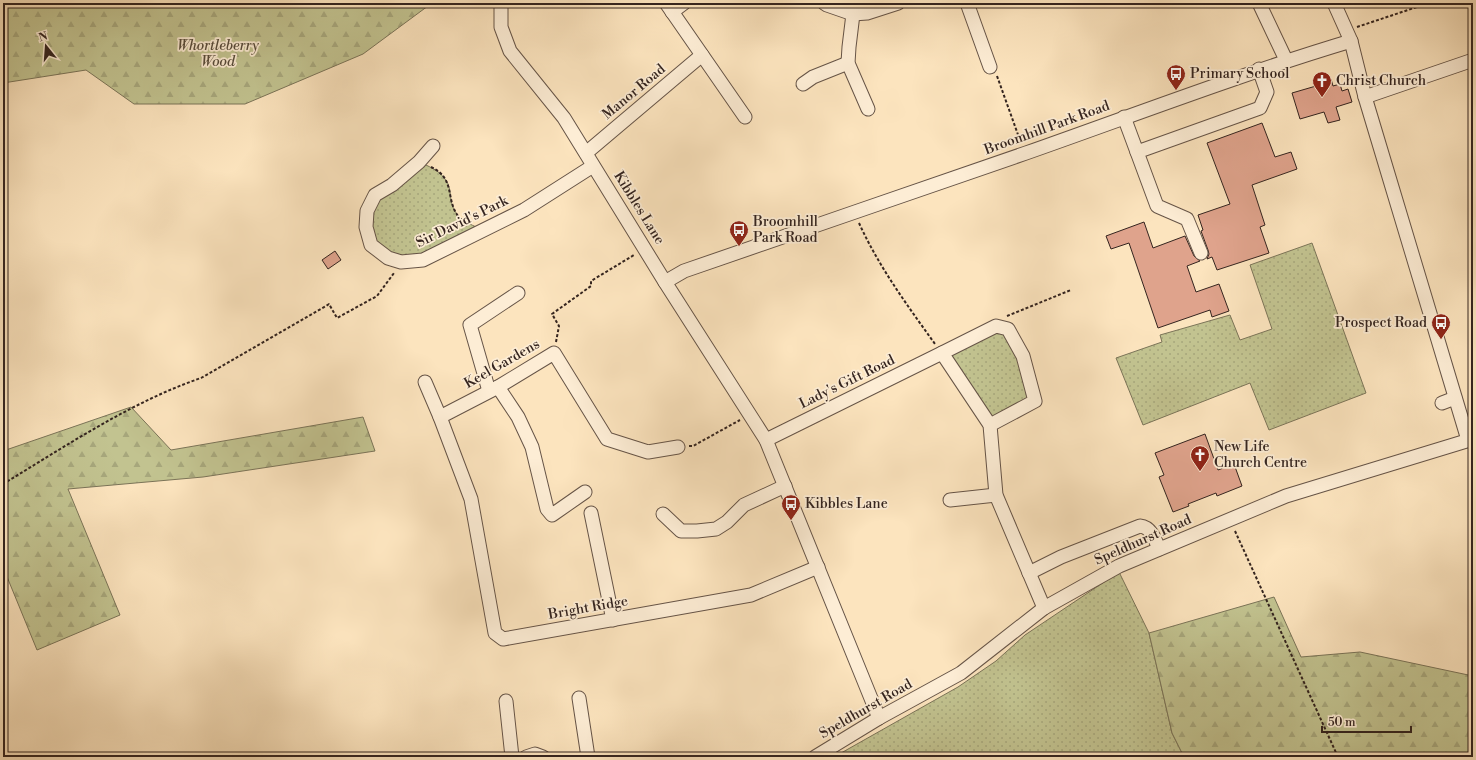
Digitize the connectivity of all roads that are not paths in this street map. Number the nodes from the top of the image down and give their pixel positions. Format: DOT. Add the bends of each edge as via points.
graph roads {
  1 [pos="501,3"];
  2 [pos="684,3"];
  3 [pos="824,3"];
  4 [pos="898,3"];
  5 [pos="967,3"];
  6 [pos="1259,3"];
  7 [pos="1334,3"];
  8 [pos="669,7"];
  9 [pos="853,14"];
  10 [pos="1348,36"];
  11 [pos="702,55"];
  12 [pos="1286,60"];
  13 [pos="1473,60"];
  14 [pos="848,63"];
  15 [pos="990,67"];
  16 [pos="1259,69"];
  17 [pos="803,84"];
  18 [pos="1365,97"];
  19 [pos="868,109"];
  20 [pos="745,117"];
  21 [pos="1124,117"];
  22 [pos="433,146"];
  23 [pos="1137,152"];
  24 [pos="586,154"];
  25 [pos="593,166"];
  26 [pos="1201,253"];
  27 [pos="665,282"];
  28 [pos="518,293"];
  29 [pos="942,353"];
  30 [pos="425,382"];
  31 [pos="493,389"];
  32 [pos="1456,398"];
  33 [pos="1442,403"];
  34 [pos="440,417"];
  35 [pos="990,424"];
  36 [pos="766,440"];
  37 [pos="1471,440"];
  38 [pos="678,447"];
  39 [pos="785,486"];
  40 [pos="585,492"];
  41 [pos="996,495"];
  42 [pos="950,500"];
  43 [pos="591,513"];
  44 [pos="662,514"];
  45 [pos="1159,549"];
  46 [pos="818,567"];
  47 [pos="1029,573"];
  48 [pos="1044,608"];
  49 [pos="612,620"];
  50 [pos="579,698"];
  51 [pos="506,701"];
  52 [pos="879,718"];
  53 [pos="512,757"];
  54 [pos="526,757"];
  55 [pos="543,757"];
  56 [pos="588,757"];
  57 [pos="815,757"];
  1 -- 24 [label="street, Kibbles Lane" via="501,27 510,50 564,118"];
  2 -- 8 [label="street"];
  3 -- 9 [label="street"];
  4 -- 9 [label="street" via="867,13"];
  5 -- 15 [label="street"];
  6 -- 12 [label="street"];
  7 -- 10 [label="street"];
  8 -- 11 [label="street"];
  9 -- 14 [label="street"];
  10 -- 12 [label="street, Broomhill Park Road"];
  10 -- 18 [label="street"];
  11 -- 20 [label="street"];
  11 -- 24 [label="street, Manor Road"];
  12 -- 16 [label="street, Broomhill Park Road"];
  13 -- 18 [label="street"];
  14 -- 17 [label="street" via="813,77"];
  14 -- 19 [label="street"];
  16 -- 21 [label="street, Broomhill Park Road"];
  16 -- 23 [label="street" via="1266,92 1260,108"];
  18 -- 32 [label="street"];
  21 -- 23 [label="street"];
  21 -- 27 [label="street, Broomhill Park Road" via="684,271"];
  22 -- 25 [label="street, Sir David's Park" via="419,162 375,196 367,211 366,227 371,245 388,258 401,262 423,260 524,210"];
  23 -- 26 [label="street" via="1157,206 1187,219"];
  24 -- 25 [label="street, Kibbles Lane"];
  25 -- 27 [label="street, Kibbles Lane"];
  27 -- 36 [label="street, Kibbles Lane"];
  28 -- 31 [label="street" via="470,325"];
  29 -- 35 [label="street"];
  29 -- 35 [label="street, Lady's Gift Road" via="996,326 1008,329 1023,356 1035,401"];
  29 -- 36 [label="street, Lady's Gift Road"];
  30 -- 34 [label="street"];
  31 -- 34 [label="street, Keel Gardens"];
  31 -- 38 [label="street, Keel Gardens" via="554,352 607,439 648,452"];
  31 -- 40 [label="street" via="518,417 532,446 547,508 552,515"];
  32 -- 33 [label="street"];
  32 -- 37 [label="street"];
  34 -- 49 [label="street, Bright Ridge" via="471,499 495,633 503,639"];
  35 -- 41 [label="street"];
  36 -- 39 [label="street, Kibbles Lane"];
  37 -- 45 [label="street, Speldhurst Road" via="1286,496"];
  39 -- 44 [label="street" via="744,505 716,529 681,531"];
  39 -- 46 [label="street, Kibbles Lane"];
  41 -- 42 [label="street"];
  41 -- 47 [label="street"];
  43 -- 49 [label="street"];
  45 -- 47 [label="street" via="1146,527 1140,526 1061,557"];
  45 -- 48 [label="street, Speldhurst Road" via="1119,566"];
  46 -- 49 [label="street, Bright Ridge" via="751,595"];
  46 -- 52 [label="street, Kibbles Lane"];
  47 -- 48 [label="street"];
  48 -- 52 [label="street, Speldhurst Road" via="961,673"];
  50 -- 56 [label="street"];
  51 -- 53 [label="street"];
  52 -- 57 [label="street, Speldhurst Road"];
  54 -- 55 [label="street" via="535,754"];
}
